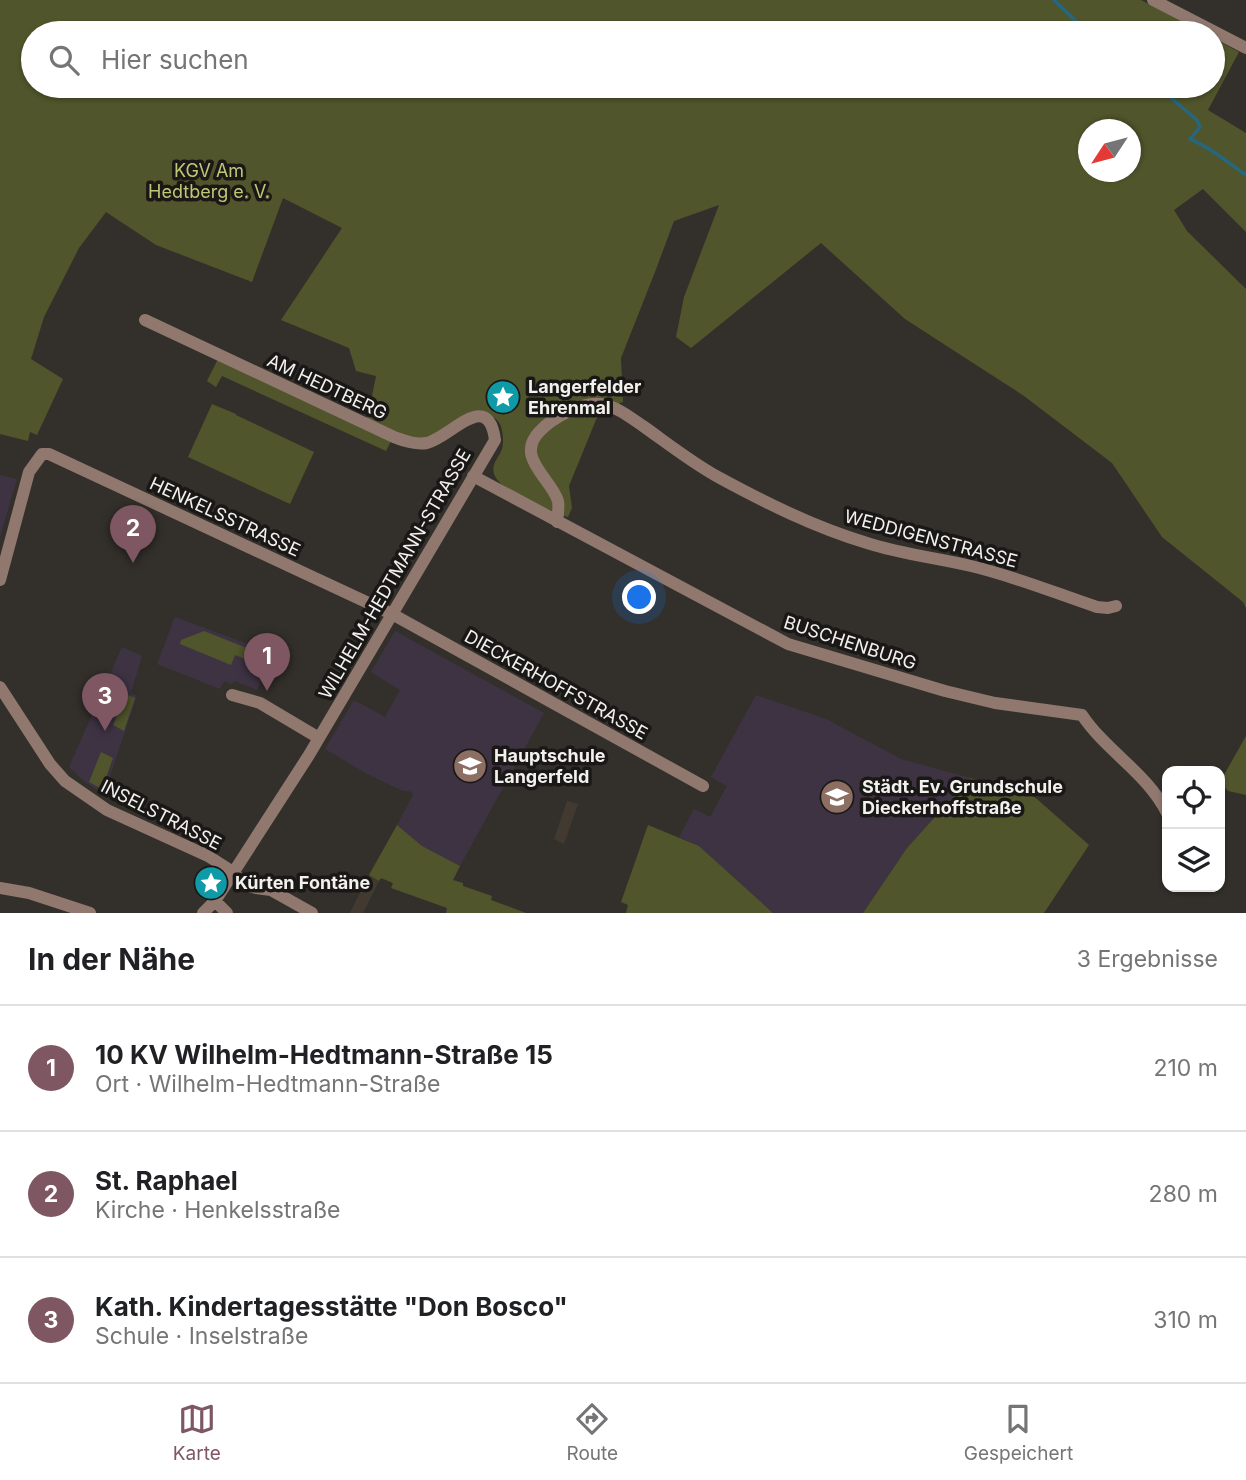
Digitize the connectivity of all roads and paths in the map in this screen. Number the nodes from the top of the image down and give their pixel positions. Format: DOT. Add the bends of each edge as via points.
graph roads {
  1 [pos="1153,0"];
  2 [pos="1194,21"];
  3 [pos="1225,37"];
  4 [pos="1246,48"];
  5 [pos="145,320"];
  6 [pos="493,426"];
  7 [pos="472,476"];
  8 [pos="557,522"];
  9 [pos="0,580"];
  10 [pos="1116,606"];
  11 [pos="392,614"];
  12 [pos="0,687"];
  13 [pos="232,695"];
  14 [pos="319,738"];
  15 [pos="703,786"];
  16 [pos="1162,802"];
  17 [pos="233,872"];
  18 [pos="0,888"];
  19 [pos="215,901"];
  20 [pos="90,913"];
  21 [pos="203,913"];
  22 [pos="227,913"];
  23 [pos="313,913"];
  1 -- 2 [label="street"];
  3 -- 4 [label="street"];
  5 -- 6 [label="street, AM HEDTBERG" via="403,440 424,444 478,416"];
  6 -- 7 [label="street, WILHELM-HEDTMANN-STRASSE" via="495,440"];
  7 -- 8 [label="street, BUSCHENBURG"];
  7 -- 11 [label="street, WILHELM-HEDTMANN-STRASSE"];
  8 -- 10 [label="street, WEDDIGENSTRASSE" via="559,504 532,458 534,439 571,411 601,404 627,415 708,471 818,527 897,551 972,566 1097,607"];
  8 -- 16 [label="street, BUSCHENBURG" via="788,644 970,697 1082,715"];
  9 -- 11 [label="street, HENKELSSTRASSE" via="29,472 42,454 49,454"];
  11 -- 14 [label="street, WILHELM-HEDTMANN-STRASSE"];
  11 -- 15 [label="street, DIECKERHOFFSTRASSE"];
  12 -- 17 [label="street, INSELSTRASSE" via="65,781 107,810"];
  13 -- 14 [label="street" via="260,703"];
  14 -- 17 [label="street, WILHELM-HEDTMANN-STRASSE"];
  17 -- 19 [label="street, WILHELM-HEDTMANN-STRASSE"];
  17 -- 23 [label="street, INSELSTRASSE" via="245,885 271,890"];
  18 -- 20 [label="street"];
  19 -- 21 [label="street, WILHELM-HEDTMANN-STRASSE"];
  19 -- 22 [label="street"];
}
